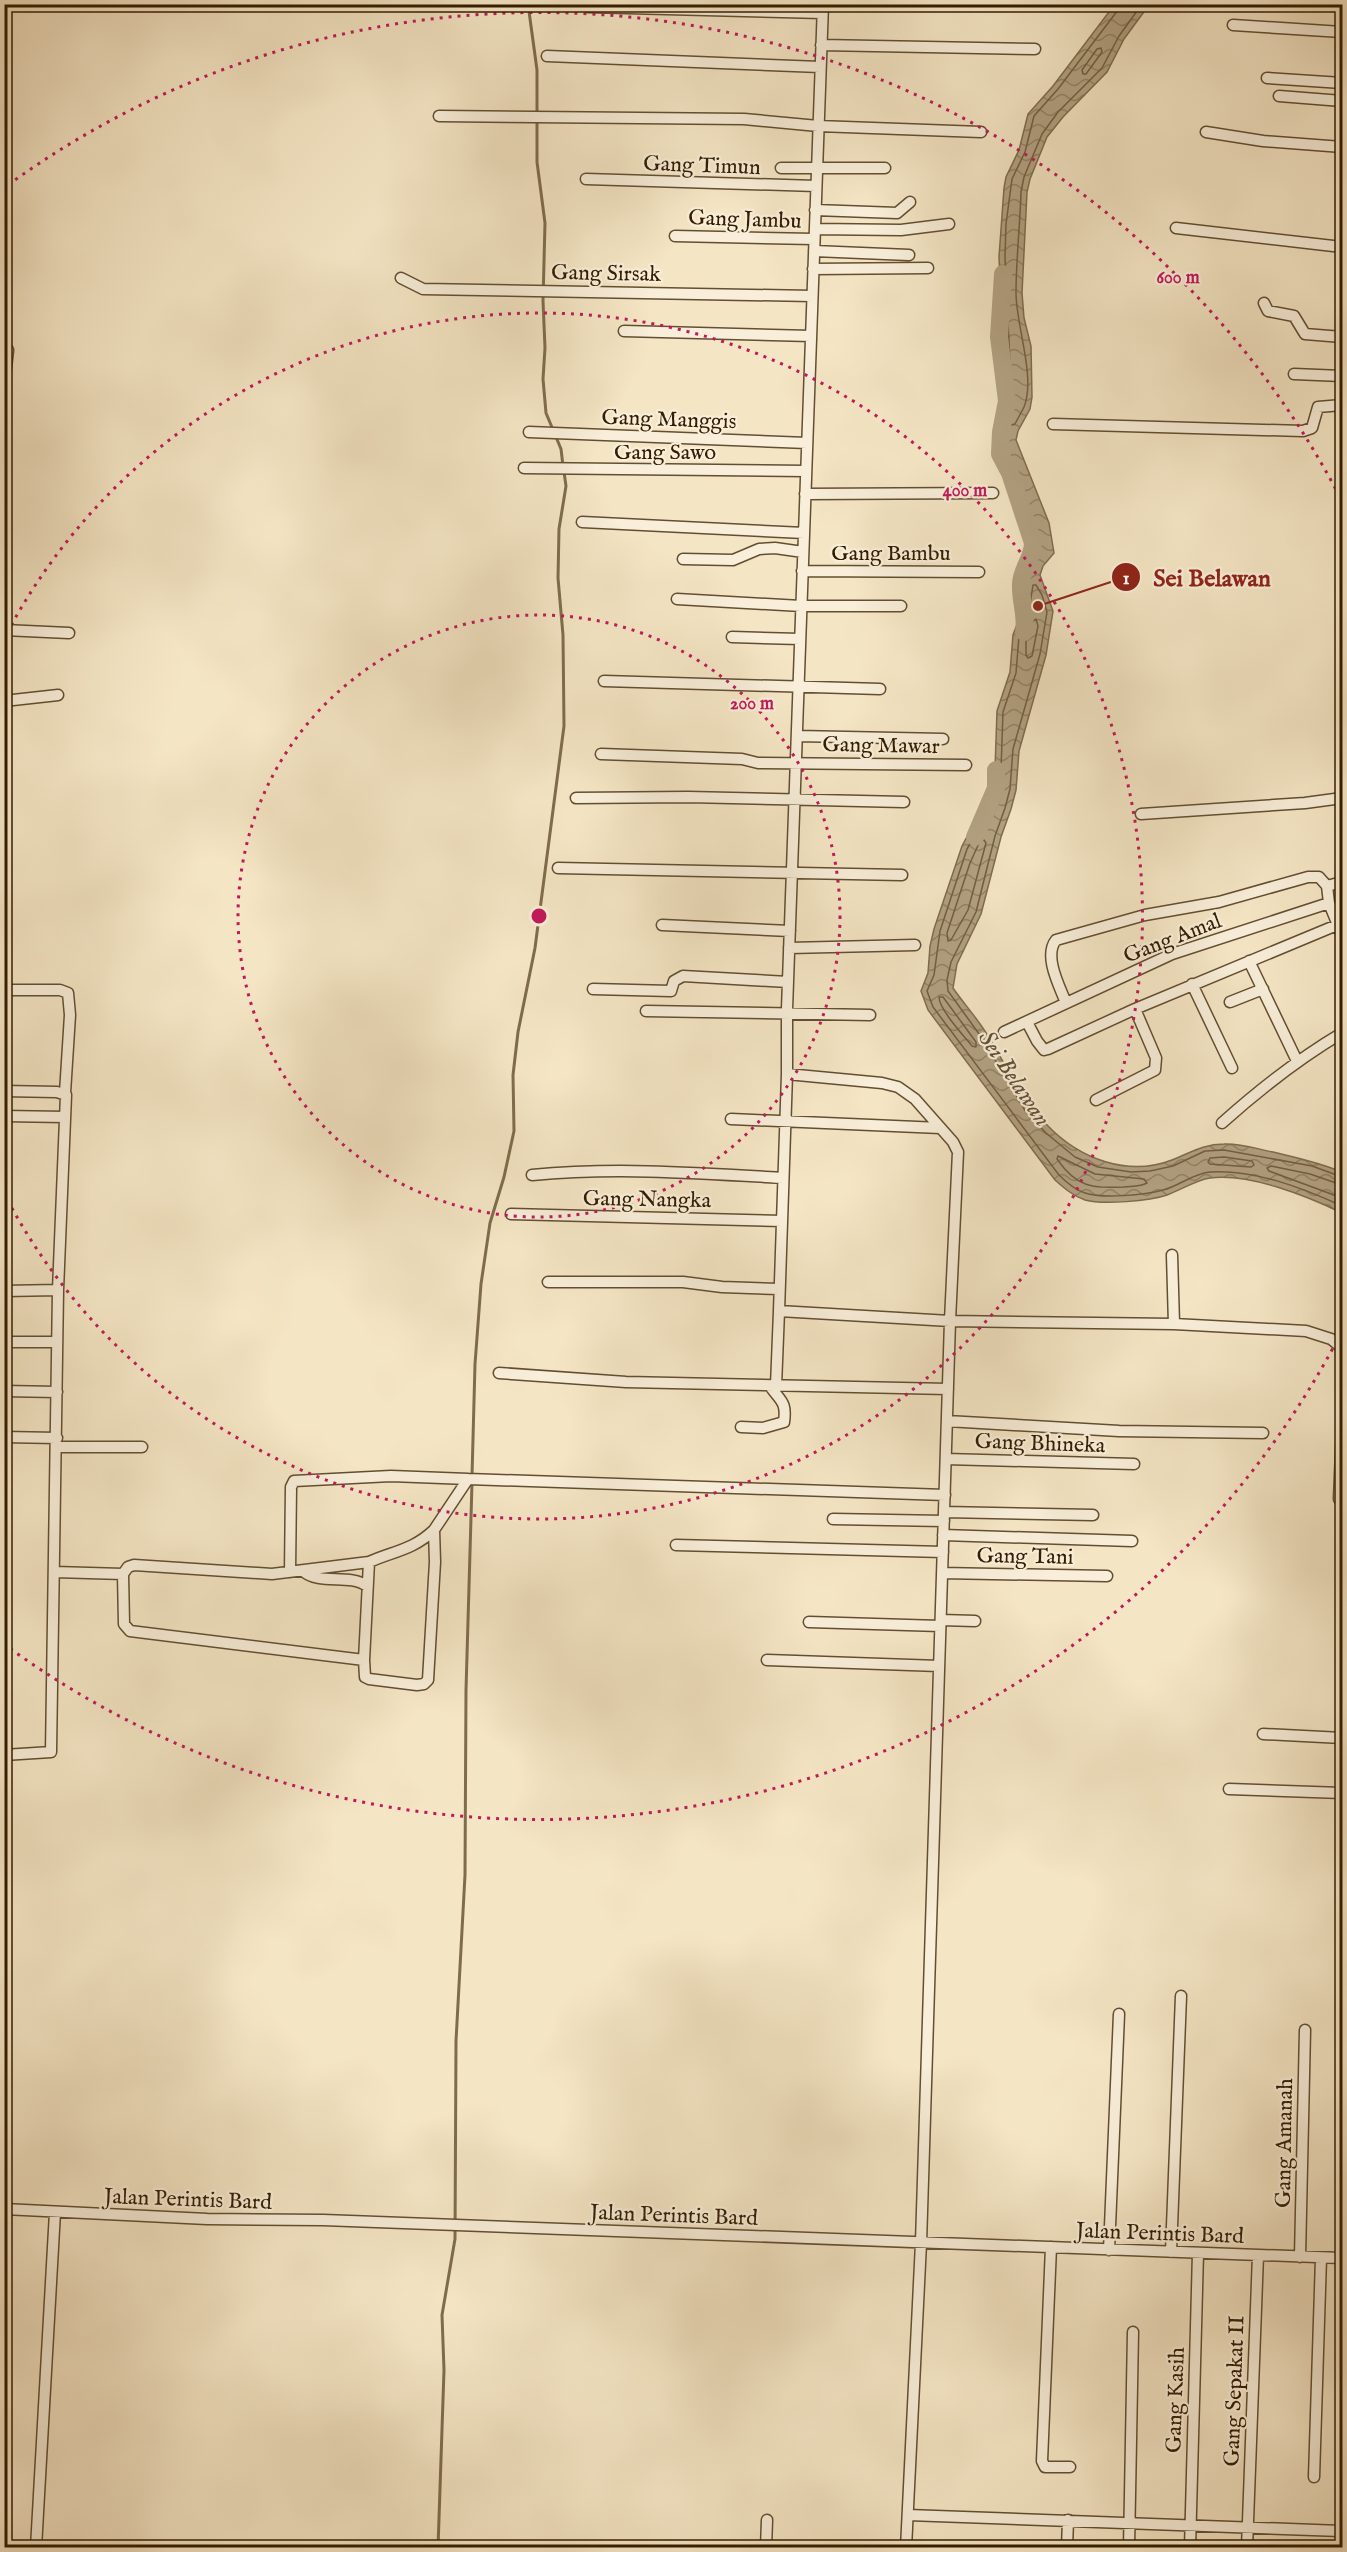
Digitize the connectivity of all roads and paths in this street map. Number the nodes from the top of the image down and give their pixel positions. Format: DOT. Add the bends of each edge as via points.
graph roads {
  1 [pos="1286,4"];
  2 [pos="1342,6"];
  3 [pos="588,7"];
  4 [pos="823,9"];
  5 [pos="1233,25"];
  6 [pos="1342,32"];
  7 [pos="821,45"];
  8 [pos="1035,49"];
  9 [pos="547,56"];
  10 [pos="820,67"];
  11 [pos="1267,78"];
  12 [pos="1342,83"];
  13 [pos="1279,96"];
  14 [pos="1342,101"];
  15 [pos="439,116"];
  16 [pos="818,126"];
  17 [pos="981,132"];
  18 [pos="1206,132"];
  19 [pos="1342,147"];
  20 [pos="782,168"];
  21 [pos="885,168"];
  22 [pos="817,170"];
  23 [pos="586,179"];
  24 [pos="816,186"];
  25 [pos="910,202"];
  26 [pos="815,210"];
  27 [pos="949,224"];
  28 [pos="1176,228"];
  29 [pos="814,234"];
  30 [pos="675,236"];
  31 [pos="1342,247"];
  32 [pos="814,251"];
  33 [pos="909,255"];
  34 [pos="928,268"];
  35 [pos="813,269"];
  36 [pos="400,278"];
  37 [pos="812,296"];
  38 [pos="1264,303"];
  39 [pos="624,331"];
  40 [pos="811,336"];
  41 [pos="1342,337"];
  42 [pos="4,345"];
  43 [pos="1294,374"];
  44 [pos="1342,376"];
  45 [pos="4,385"];
  46 [pos="1342,405"];
  47 [pos="1053,424"];
  48 [pos="529,432"];
  49 [pos="807,443"];
  50 [pos="524,468"];
  51 [pos="806,471"];
  52 [pos="993,492"];
  53 [pos="805,494"];
  54 [pos="582,522"];
  55 [pos="804,533"];
  56 [pos="803,552"];
  57 [pos="683,559"];
  58 [pos="802,571"];
  59 [pos="979,572"];
  60 [pos="676,599"];
  61 [pos="801,606"];
  62 [pos="901,606"];
  63 [pos="4,630"];
  64 [pos="69,633"];
  65 [pos="732,637"];
  66 [pos="800,639"];
  67 [pos="604,681"];
  68 [pos="798,686"];
  69 [pos="880,689"];
  70 [pos="58,695"];
  71 [pos="4,701"];
  72 [pos="796,736"];
  73 [pos="943,739"];
  74 [pos="601,754"];
  75 [pos="796,764"];
  76 [pos="966,765"];
  77 [pos="576,798"];
  78 [pos="1342,798"];
  79 [pos="794,800"];
  80 [pos="904,802"];
  81 [pos="1141,814"];
  82 [pos="558,868"];
  83 [pos="792,872"];
  84 [pos="902,876"];
  85 [pos="1342,882"];
  86 [pos="1328,886"];
  87 [pos="1329,903"];
  88 [pos="663,925"];
  89 [pos="1340,930"];
  90 [pos="790,931"];
  91 [pos="915,945"];
  92 [pos="789,948"];
  93 [pos="1249,962"];
  94 [pos="788,982"];
  95 [pos="1192,984"];
  96 [pos="593,989"];
  97 [pos="1263,989"];
  98 [pos="4,990"];
  99 [pos="1230,1002"];
  100 [pos="1066,1003"];
  101 [pos="1135,1009"];
  102 [pos="646,1011"];
  103 [pos="787,1014"];
  104 [pos="870,1015"];
  105 [pos="1027,1022"];
  106 [pos="1004,1032"];
  107 [pos="1342,1033"];
  108 [pos="1297,1061"];
  109 [pos="1232,1068"];
  110 [pos="787,1074"];
  111 [pos="4,1092"];
  112 [pos="65,1093"];
  113 [pos="1096,1100"];
  114 [pos="4,1116"];
  115 [pos="65,1117"];
  116 [pos="731,1119"];
  117 [pos="784,1120"];
  118 [pos="1222,1123"];
  119 [pos="940,1128"];
  120 [pos="532,1174"];
  121 [pos="783,1178"];
  122 [pos="511,1214"];
  123 [pos="782,1221"];
  124 [pos="1172,1255"];
  125 [pos="548,1282"];
  126 [pos="780,1289"];
  127 [pos="58,1290"];
  128 [pos="4,1291"];
  129 [pos="779,1311"];
  130 [pos="950,1321"];
  131 [pos="1174,1324"];
  132 [pos="4,1342"];
  133 [pos="57,1342"];
  134 [pos="1342,1348"];
  135 [pos="499,1373"];
  136 [pos="773,1386"];
  137 [pos="948,1389"];
  138 [pos="4,1391"];
  139 [pos="57,1392"];
  140 [pos="947,1421"];
  141 [pos="741,1427"];
  142 [pos="1342,1427"];
  143 [pos="1263,1433"];
  144 [pos="4,1437"];
  145 [pos="57,1442"];
  146 [pos="142,1447"];
  147 [pos="946,1459"];
  148 [pos="1134,1464"];
  149 [pos="474,1479"];
  150 [pos="945,1495"];
  151 [pos="1339,1499"];
  152 [pos="1093,1515"];
  153 [pos="944,1516"];
  154 [pos="833,1519"];
  155 [pos="434,1530"];
  156 [pos="943,1535"];
  157 [pos="1132,1541"];
  158 [pos="676,1545"];
  159 [pos="943,1552"];
  160 [pos="369,1562"];
  161 [pos="303,1571"];
  162 [pos="55,1572"];
  163 [pos="290,1572"];
  164 [pos="942,1573"];
  165 [pos="123,1574"];
  166 [pos="1107,1576"];
  167 [pos="367,1586"];
  168 [pos="975,1621"];
  169 [pos="809,1622"];
  170 [pos="940,1623"];
  171 [pos="364,1660"];
  172 [pos="767,1660"];
  173 [pos="939,1666"];
  174 [pos="1263,1734"];
  175 [pos="1342,1738"];
  176 [pos="4,1755"];
  177 [pos="1229,1789"];
  178 [pos="1342,1793"];
  179 [pos="1181,1996"];
  180 [pos="1119,2014"];
  181 [pos="1305,2030"];
  182 [pos="4,2209"];
  183 [pos="55,2212"];
  184 [pos="921,2242"];
  185 [pos="1051,2247"];
  186 [pos="1109,2250"];
  187 [pos="1172,2252"];
  188 [pos="1198,2253"];
  189 [pos="1258,2255"];
  190 [pos="1300,2257"];
  191 [pos="1321,2258"];
  192 [pos="1342,2258"];
  193 [pos="1133,2332"];
  194 [pos="1070,2467"];
  195 [pos="1314,2477"];
  196 [pos="908,2515"];
  197 [pos="767,2520"];
  198 [pos="1068,2520"];
  199 [pos="1130,2524"];
  200 [pos="1190,2526"];
  201 [pos="1247,2528"];
  202 [pos="1341,2531"];
  203 [pos="36,2547"];
  204 [pos="766,2547"];
  205 [pos="906,2547"];
  206 [pos="1067,2547"];
  207 [pos="1129,2547"];
  208 [pos="1190,2547"];
  209 [pos="1247,2547"];
  1 -- 2 [label="street"];
  3 -- 4 [label="street"];
  4 -- 7 [label="street"];
  5 -- 6 [label="street"];
  7 -- 8 [label="street"];
  7 -- 10 [label="street"];
  9 -- 10 [label="street"];
  10 -- 16 [label="street"];
  11 -- 12 [label="street"];
  13 -- 14 [label="street"];
  15 -- 16 [label="street" via="744,119"];
  16 -- 17 [label="street"];
  16 -- 22 [label="street"];
  18 -- 19 [label="street"];
  20 -- 22 [label="street"];
  21 -- 22 [label="street"];
  22 -- 24 [label="street"];
  23 -- 24 [label="street, Gang Timun"];
  24 -- 26 [label="street"];
  25 -- 26 [label="street" via="897,213"];
  26 -- 29 [label="street"];
  27 -- 29 [label="street, Gang Jambu"];
  28 -- 31 [label="street"];
  29 -- 30 [label="street, Gang Jambu"];
  29 -- 32 [label="street"];
  32 -- 33 [label="street"];
  32 -- 35 [label="street"];
  34 -- 35 [label="street"];
  35 -- 37 [label="street"];
  36 -- 37 [label="street, Gang Sirsak" via="423,289"];
  37 -- 40 [label="street"];
  38 -- 41 [label="street" via="1268,311 1294,316 1305,334"];
  39 -- 40 [label="street"];
  40 -- 49 [label="street"];
  42 -- 45 [label="street" via="8,350"];
  43 -- 44 [label="street"];
  46 -- 47 [label="street" via="1318,407 1312,428 1303,431"];
  48 -- 49 [label="street, Gang Manggis"];
  49 -- 51 [label="street"];
  50 -- 51 [label="street, Gang Sawo"];
  51 -- 53 [label="street"];
  52 -- 53 [label="street"];
  53 -- 55 [label="street"];
  54 -- 55 [label="street"];
  55 -- 56 [label="street"];
  56 -- 57 [label="street" via="775,548 759,549 733,560"];
  56 -- 58 [label="street"];
  58 -- 59 [label="street, Gang Bambu"];
  58 -- 61 [label="street"];
  60 -- 61 [label="street"];
  61 -- 62 [label="street"];
  61 -- 66 [label="street"];
  63 -- 64 [label="street"];
  65 -- 66 [label="street"];
  66 -- 68 [label="street"];
  67 -- 68 [label="street"];
  68 -- 69 [label="street"];
  68 -- 72 [label="street"];
  70 -- 71 [label="street"];
  72 -- 73 [label="street"];
  72 -- 75 [label="street"];
  74 -- 75 [label="street, Gang Mawar"];
  75 -- 76 [label="street, Gang Mawar"];
  75 -- 79 [label="street"];
  77 -- 79 [label="street"];
  78 -- 81 [label="street"];
  79 -- 80 [label="street"];
  79 -- 83 [label="street"];
  82 -- 83 [label="street"];
  83 -- 84 [label="street"];
  83 -- 90 [label="street"];
  85 -- 86 [label="street"];
  86 -- 87 [label="street"];
  86 -- 100 [label="street" via="1319,877 1308,877 1056,940 1052,948 1055,976"];
  87 -- 89 [label="street"];
  87 -- 100 [label="street, Gang Amal" via="1172,954"];
  88 -- 90 [label="street"];
  89 -- 93 [label="street"];
  90 -- 92 [label="street"];
  91 -- 92 [label="street"];
  92 -- 94 [label="street"];
  93 -- 95 [label="street"];
  93 -- 97 [label="street"];
  94 -- 96 [label="street" via="683,976 674,981 671,991"];
  94 -- 103 [label="street"];
  95 -- 101 [label="street"];
  95 -- 109 [label="street"];
  97 -- 99 [label="street"];
  97 -- 108 [label="street"];
  98 -- 112 [label="street" via="68,993"];
  100 -- 105 [label="street, Gang Amal"];
  101 -- 105 [label="street" via="1046,1050"];
  101 -- 113 [label="street" via="1156,1058 1155,1070"];
  102 -- 103 [label="street"];
  103 -- 104 [label="street"];
  103 -- 110 [label="street"];
  105 -- 106 [label="street, Gang Amal"];
  107 -- 108 [label="street"];
  108 -- 118 [label="street"];
  110 -- 117 [label="street"];
  110 -- 119 [label="street" via="898,1087 915,1099"];
  111 -- 112 [label="street"];
  112 -- 115 [label="street"];
  114 -- 115 [label="street"];
  115 -- 127 [label="street"];
  116 -- 117 [label="street"];
  117 -- 119 [label="street"];
  117 -- 121 [label="street"];
  119 -- 130 [label="street" via="958,1152"];
  120 -- 121 [label="street" via="630,1170"];
  121 -- 123 [label="street"];
  122 -- 123 [label="street, Gang Nangka"];
  123 -- 126 [label="street"];
  124 -- 131 [label="street"];
  125 -- 126 [label="street" via="683,1282"];
  126 -- 129 [label="street"];
  127 -- 128 [label="street"];
  127 -- 133 [label="street"];
  129 -- 130 [label="street"];
  129 -- 136 [label="street"];
  130 -- 131 [label="street"];
  130 -- 137 [label="street"];
  131 -- 134 [label="street" via="1306,1331 1331,1339"];
  132 -- 133 [label="street"];
  133 -- 139 [label="street"];
  135 -- 136 [label="street"];
  136 -- 137 [label="street"];
  136 -- 141 [label="street" via="784,1405 784,1422 763,1428"];
  137 -- 140 [label="street"];
  138 -- 139 [label="street"];
  139 -- 145 [label="street"];
  140 -- 143 [label="street" via="1119,1431"];
  140 -- 147 [label="street"];
  142 -- 151 [label="street"];
  144 -- 145 [label="street"];
  145 -- 146 [label="street"];
  145 -- 162 [label="street"];
  147 -- 148 [label="street, Gang Bhineka"];
  147 -- 150 [label="street"];
  149 -- 150 [label="street"];
  149 -- 155 [label="street"];
  149 -- 163 [label="street" via="391,1476 294,1481"];
  150 -- 153 [label="street"];
  152 -- 153 [label="street"];
  153 -- 154 [label="street"];
  153 -- 156 [label="street"];
  155 -- 160 [label="street" via="412,1548"];
  155 -- 171 [label="street" via="428,1680 417,1685 369,1679 365,1677"];
  156 -- 157 [label="street"];
  156 -- 159 [label="street"];
  158 -- 159 [label="street"];
  159 -- 164 [label="street"];
  160 -- 161 [label="street"];
  160 -- 167 [label="street"];
  161 -- 163 [label="street"];
  161 -- 167 [label="street" via="313,1577"];
  162 -- 165 [label="street"];
  162 -- 176 [label="street" via="51,1752"];
  163 -- 165 [label="street" via="243,1573 134,1565"];
  164 -- 166 [label="street, Gang Tani"];
  164 -- 170 [label="street"];
  165 -- 171 [label="street" via="124,1624 130,1631"];
  167 -- 171 [label="street"];
  168 -- 170 [label="street"];
  169 -- 170 [label="street"];
  170 -- 173 [label="street"];
  172 -- 173 [label="street"];
  173 -- 184 [label="street"];
  174 -- 175 [label="street"];
  177 -- 178 [label="street"];
  179 -- 187 [label="street"];
  180 -- 186 [label="street"];
  181 -- 190 [label="street, Gang Amanah"];
  182 -- 183 [label="street, Jalan Perintis Bard"];
  183 -- 184 [label="street, Jalan Perintis Bard"];
  183 -- 203 [label="street"];
  184 -- 185 [label="street, Jalan Perintis Bard"];
  184 -- 196 [label="street"];
  185 -- 186 [label="street, Jalan Perintis Bard"];
  185 -- 194 [label="street" via="1042,2461 1046,2467"];
  186 -- 187 [label="street, Jalan Perintis Bard"];
  187 -- 188 [label="street, Jalan Perintis Bard"];
  188 -- 189 [label="street, Jalan Perintis Bard"];
  188 -- 200 [label="street, Gang Kasih"];
  189 -- 190 [label="street, Jalan Perintis Bard"];
  189 -- 201 [label="street, Gang Sepakat II"];
  190 -- 191 [label="street, Jalan Perintis Bard"];
  191 -- 192 [label="street, Jalan Perintis Bard"];
  191 -- 195 [label="street"];
  193 -- 199 [label="street"];
  196 -- 198 [label="street"];
  196 -- 205 [label="street"];
  197 -- 204 [label="street"];
  198 -- 199 [label="street"];
  198 -- 206 [label="street"];
  199 -- 200 [label="street"];
  199 -- 207 [label="street"];
  200 -- 201 [label="street"];
  200 -- 208 [label="street, Gang Kasih"];
  201 -- 202 [label="street"];
  201 -- 209 [label="street, Gang Sepakat II"];
}
